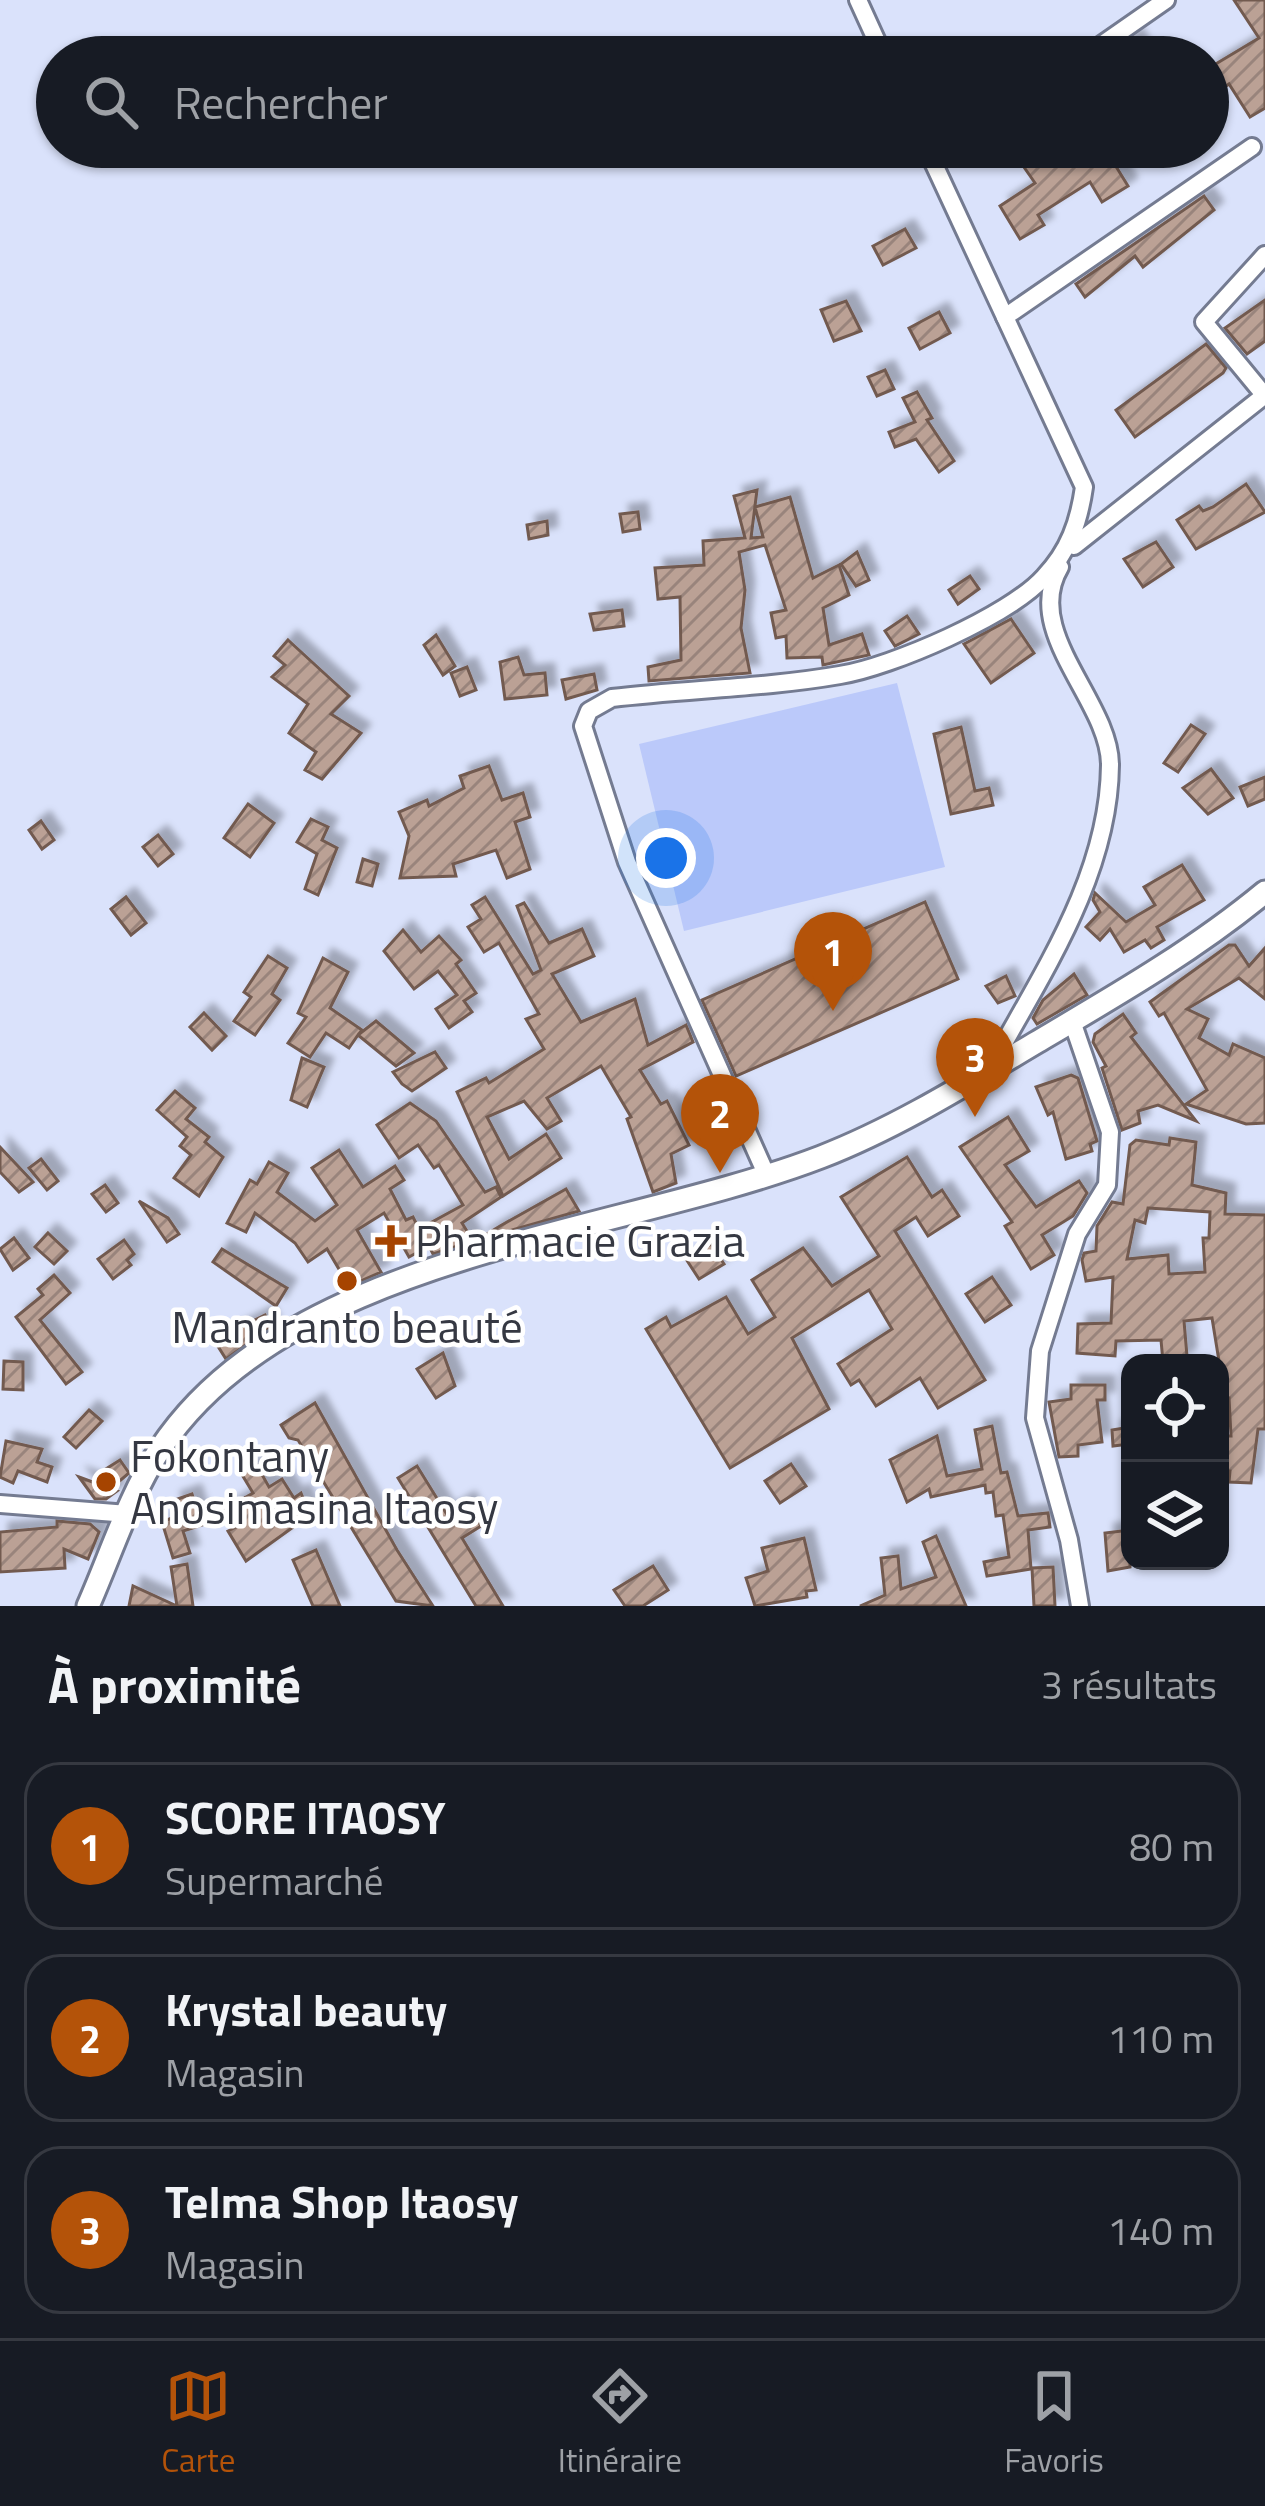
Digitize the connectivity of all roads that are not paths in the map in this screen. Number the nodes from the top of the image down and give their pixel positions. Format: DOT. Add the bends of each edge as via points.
graph roads {
  1 [pos="858,0"];
  2 [pos="1166,0"];
  3 [pos="874,36"];
  4 [pos="1114,36"];
  5 [pos="1252,147"];
  6 [pos="1229,163"];
  7 [pos="936,168"];
  8 [pos="1221,168"];
  9 [pos="1265,255"];
  10 [pos="1005,317"];
  11 [pos="1265,395"];
  12 [pos="1265,892"];
  13 [pos="1072,1021"];
  14 [pos="988,1071"];
  15 [pos="767,1176"];
  16 [pos="0,1504"];
  17 [pos="128,1514"];
  18 [pos="88,1606"];
  19 [pos="1080,1606"];
  1 -- 3 [label="street"];
  2 -- 4 [label="street"];
  5 -- 6 [label="street"];
  7 -- 10 [label="street"];
  8 -- 10 [label="street"];
  9 -- 11 [label="street" via="1204,322"];
  10 -- 15 [label="street" via="1084,487 1079,524 1042,580 890,662 839,675 612,698 583,726 627,862"];
  11 -- 14 [label="street" via="1078,538 1054,577 1061,648 1102,722 1108,805 1076,912"];
  12 -- 13 [label="street"];
  13 -- 14 [label="street"];
  13 -- 19 [label="street" via="1110,1132 1107,1185 1077,1234 1040,1351 1035,1418"];
  14 -- 15 [label="street" via="826,1155"];
  15 -- 17 [label="street" via="468,1258 316,1319 221,1380 161,1447"];
  16 -- 17 [label="street"];
  17 -- 18 [label="street"];
}
